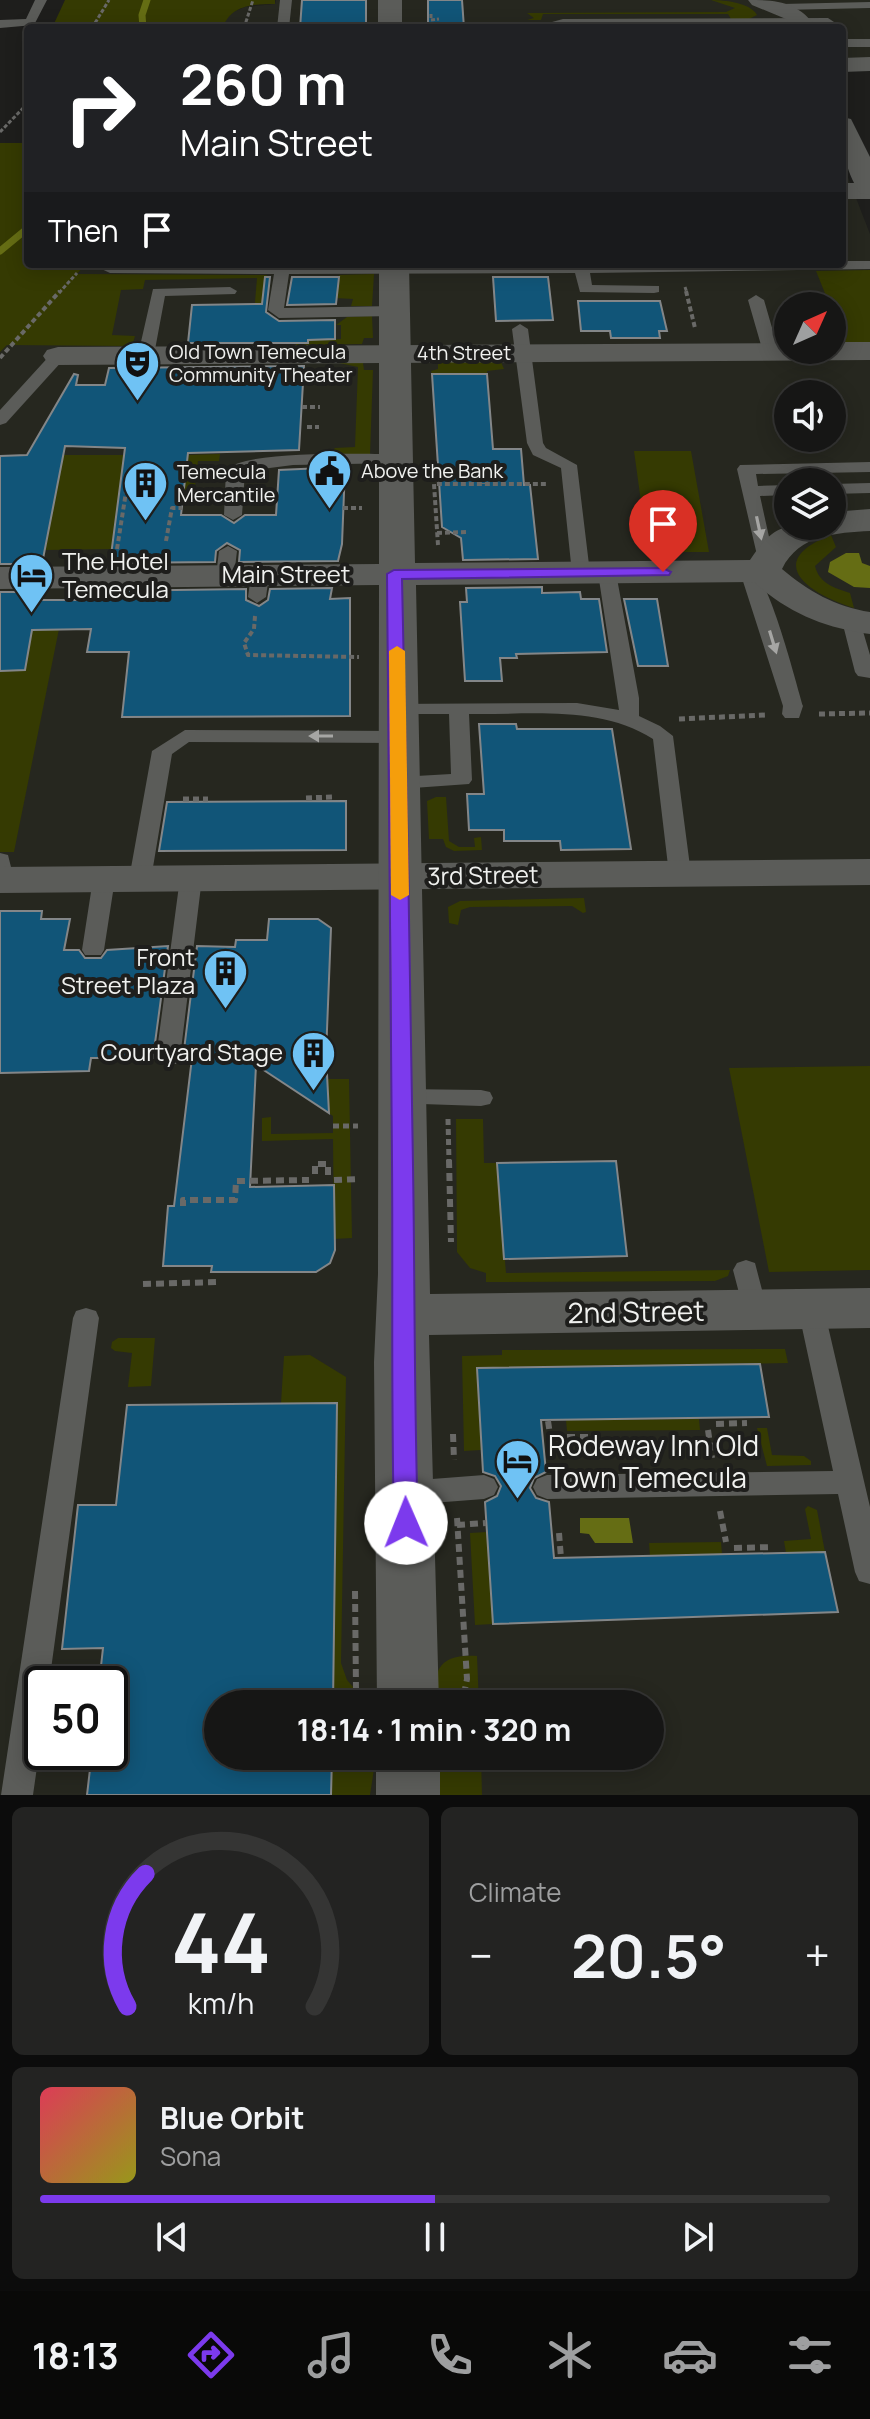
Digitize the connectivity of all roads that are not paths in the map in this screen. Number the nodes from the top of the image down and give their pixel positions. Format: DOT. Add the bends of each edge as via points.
graph roads {
  1 [pos="41,0"];
  2 [pos="286,0"];
  3 [pos="390,0"];
  4 [pos="778,2"];
  5 [pos="870,5"];
  6 [pos="0,24"];
  7 [pos="283,24"];
  8 [pos="390,24"];
  9 [pos="558,24"];
  10 [pos="812,24"];
  11 [pos="846,43"];
  12 [pos="870,43"];
  13 [pos="870,64"];
  14 [pos="846,65"];
  15 [pos="846,134"];
  16 [pos="870,189"];
  17 [pos="846,191"];
  18 [pos="846,265"];
  19 [pos="870,265"];
  20 [pos="108,268"];
  21 [pos="171,268"];
  22 [pos="249,268"];
  23 [pos="357,268"];
  24 [pos="394,268"];
  25 [pos="582,268"];
  26 [pos="282,270"];
  27 [pos="654,289"];
  28 [pos="230,291"];
  29 [pos="756,300"];
  30 [pos="394,311"];
  31 [pos="521,341"];
  32 [pos="870,351"];
  33 [pos="771,352"];
  34 [pos="394,354"];
  35 [pos="146,355"];
  36 [pos="58,356"];
  37 [pos="0,420"];
  38 [pos="393,459"];
  39 [pos="870,467"];
  40 [pos="870,488"];
  41 [pos="846,489"];
  42 [pos="774,490"];
  43 [pos="751,491"];
  44 [pos="233,515"];
  45 [pos="870,520"];
  46 [pos="846,522"];
  47 [pos="786,540"];
  48 [pos="759,569"];
  49 [pos="594,573"];
  50 [pos="394,574"];
  51 [pos="0,578"];
  52 [pos="860,622"];
  53 [pos="870,672"];
  54 [pos="459,708"];
  55 [pos="792,714"];
  56 [pos="629,720"];
  57 [pos="398,722"];
  58 [pos="399,783"];
  59 [pos="0,860"];
  60 [pos="0,867"];
  61 [pos="870,872"];
  62 [pos="680,874"];
  63 [pos="400,876"];
  64 [pos="191,878"];
  65 [pos="122,879"];
  66 [pos="0,880"];
  67 [pos="93,950"];
  68 [pos="168,1058"];
  69 [pos="401,1097"];
  70 [pos="481,1098"];
  71 [pos="870,1308"];
  72 [pos="811,1309"];
  73 [pos="402,1315"];
  74 [pos="86,1318"];
  75 [pos="849,1482"];
  76 [pos="547,1487"];
  77 [pos="870,1572"];
  78 [pos="411,1690"];
  79 [pos="408,1770"];
  80 [pos="17,1795"];
  81 [pos="408,1795"];
  1 -- 6 [label="lane" via="30,22"];
  2 -- 7 [label="lane"];
  3 -- 8 [label="main road"];
  4 -- 5 [label="lane"];
  4 -- 10 [label="main road"];
  9 -- 10 [label="lane"];
  11 -- 12 [label="lane"];
  13 -- 14 [label="street"];
  15 -- 16 [label="main road"];
  16 -- 17 [label="street"];
  18 -- 19 [label="lane"];
  20 -- 21 [label="lane"];
  22 -- 26 [label="lane"];
  23 -- 26 [label="lane"];
  24 -- 30 [label="main road"];
  25 -- 27 [label="lane" via="585,289"];
  26 -- 30 [label="lane" via="279,313"];
  28 -- 35 [label="lane" via="158,292"];
  29 -- 33 [label="lane"];
  30 -- 34 [label="main road"];
  31 -- 33 [label="street, 4th Street"];
  31 -- 34 [label="street, 4th Street"];
  31 -- 49 [label="lane" via="535,443 539,451 569,465"];
  32 -- 33 [label="street, 4th Street"];
  34 -- 35 [label="street, 4th Street"];
  34 -- 38 [label="main road"];
  35 -- 36 [label="street, 4th Street"];
  36 -- 37 [label="lane"];
  38 -- 44 [label="lane" via="293,460 240,467 235,470"];
  38 -- 50 [label="main road"];
  39 -- 43 [label="lane" via="746,469"];
  40 -- 41 [label="lane"];
  42 -- 43 [label="lane"];
  43 -- 48 [label="lane, one-way"];
  45 -- 46 [label="main road"];
  47 -- 48 [label="main road"];
  48 -- 49 [label="main road, Main Street"];
  48 -- 52 [label="main road" via="813,608"];
  48 -- 55 [label="lane, one-way" via="759,595"];
  49 -- 50 [label="main road, Main Street"];
  49 -- 56 [label="lane" via="629,698"];
  50 -- 51 [label="main road, Main Street"];
  50 -- 57 [label="main road"];
  52 -- 53 [label="lane" via="865,672"];
  54 -- 56 [label="lane" via="577,709"];
  54 -- 57 [label="lane"];
  54 -- 58 [label="lane" via="462,780"];
  56 -- 62 [label="lane" via="663,736"];
  57 -- 58 [label="main road"];
  57 -- 65 [label="lane, one-way" via="185,736 162,751"];
  58 -- 63 [label="main road"];
  59 -- 60 [label="lane"];
  61 -- 62 [label="street, 3rd Street"];
  62 -- 63 [label="street, 3rd Street"];
  63 -- 64 [label="street, 3rd Street"];
  63 -- 69 [label="main road"];
  64 -- 65 [label="street, 3rd Street"];
  64 -- 68 [label="lane"];
  65 -- 66 [label="street, 3rd Street"];
  65 -- 67 [label="lane"];
  69 -- 70 [label="lane"];
  69 -- 73 [label="main road"];
  71 -- 72 [label="main road, 2nd Street"];
  72 -- 73 [label="main road, 2nd Street" via="750,1290"];
  72 -- 75 [label="lane"];
  73 -- 78 [label="main road" via="449,1490"];
  74 -- 80 [label="lane"];
  75 -- 76 [label="lane"];
  75 -- 77 [label="lane"];
  79 -- 81 [label="main road"];
}
